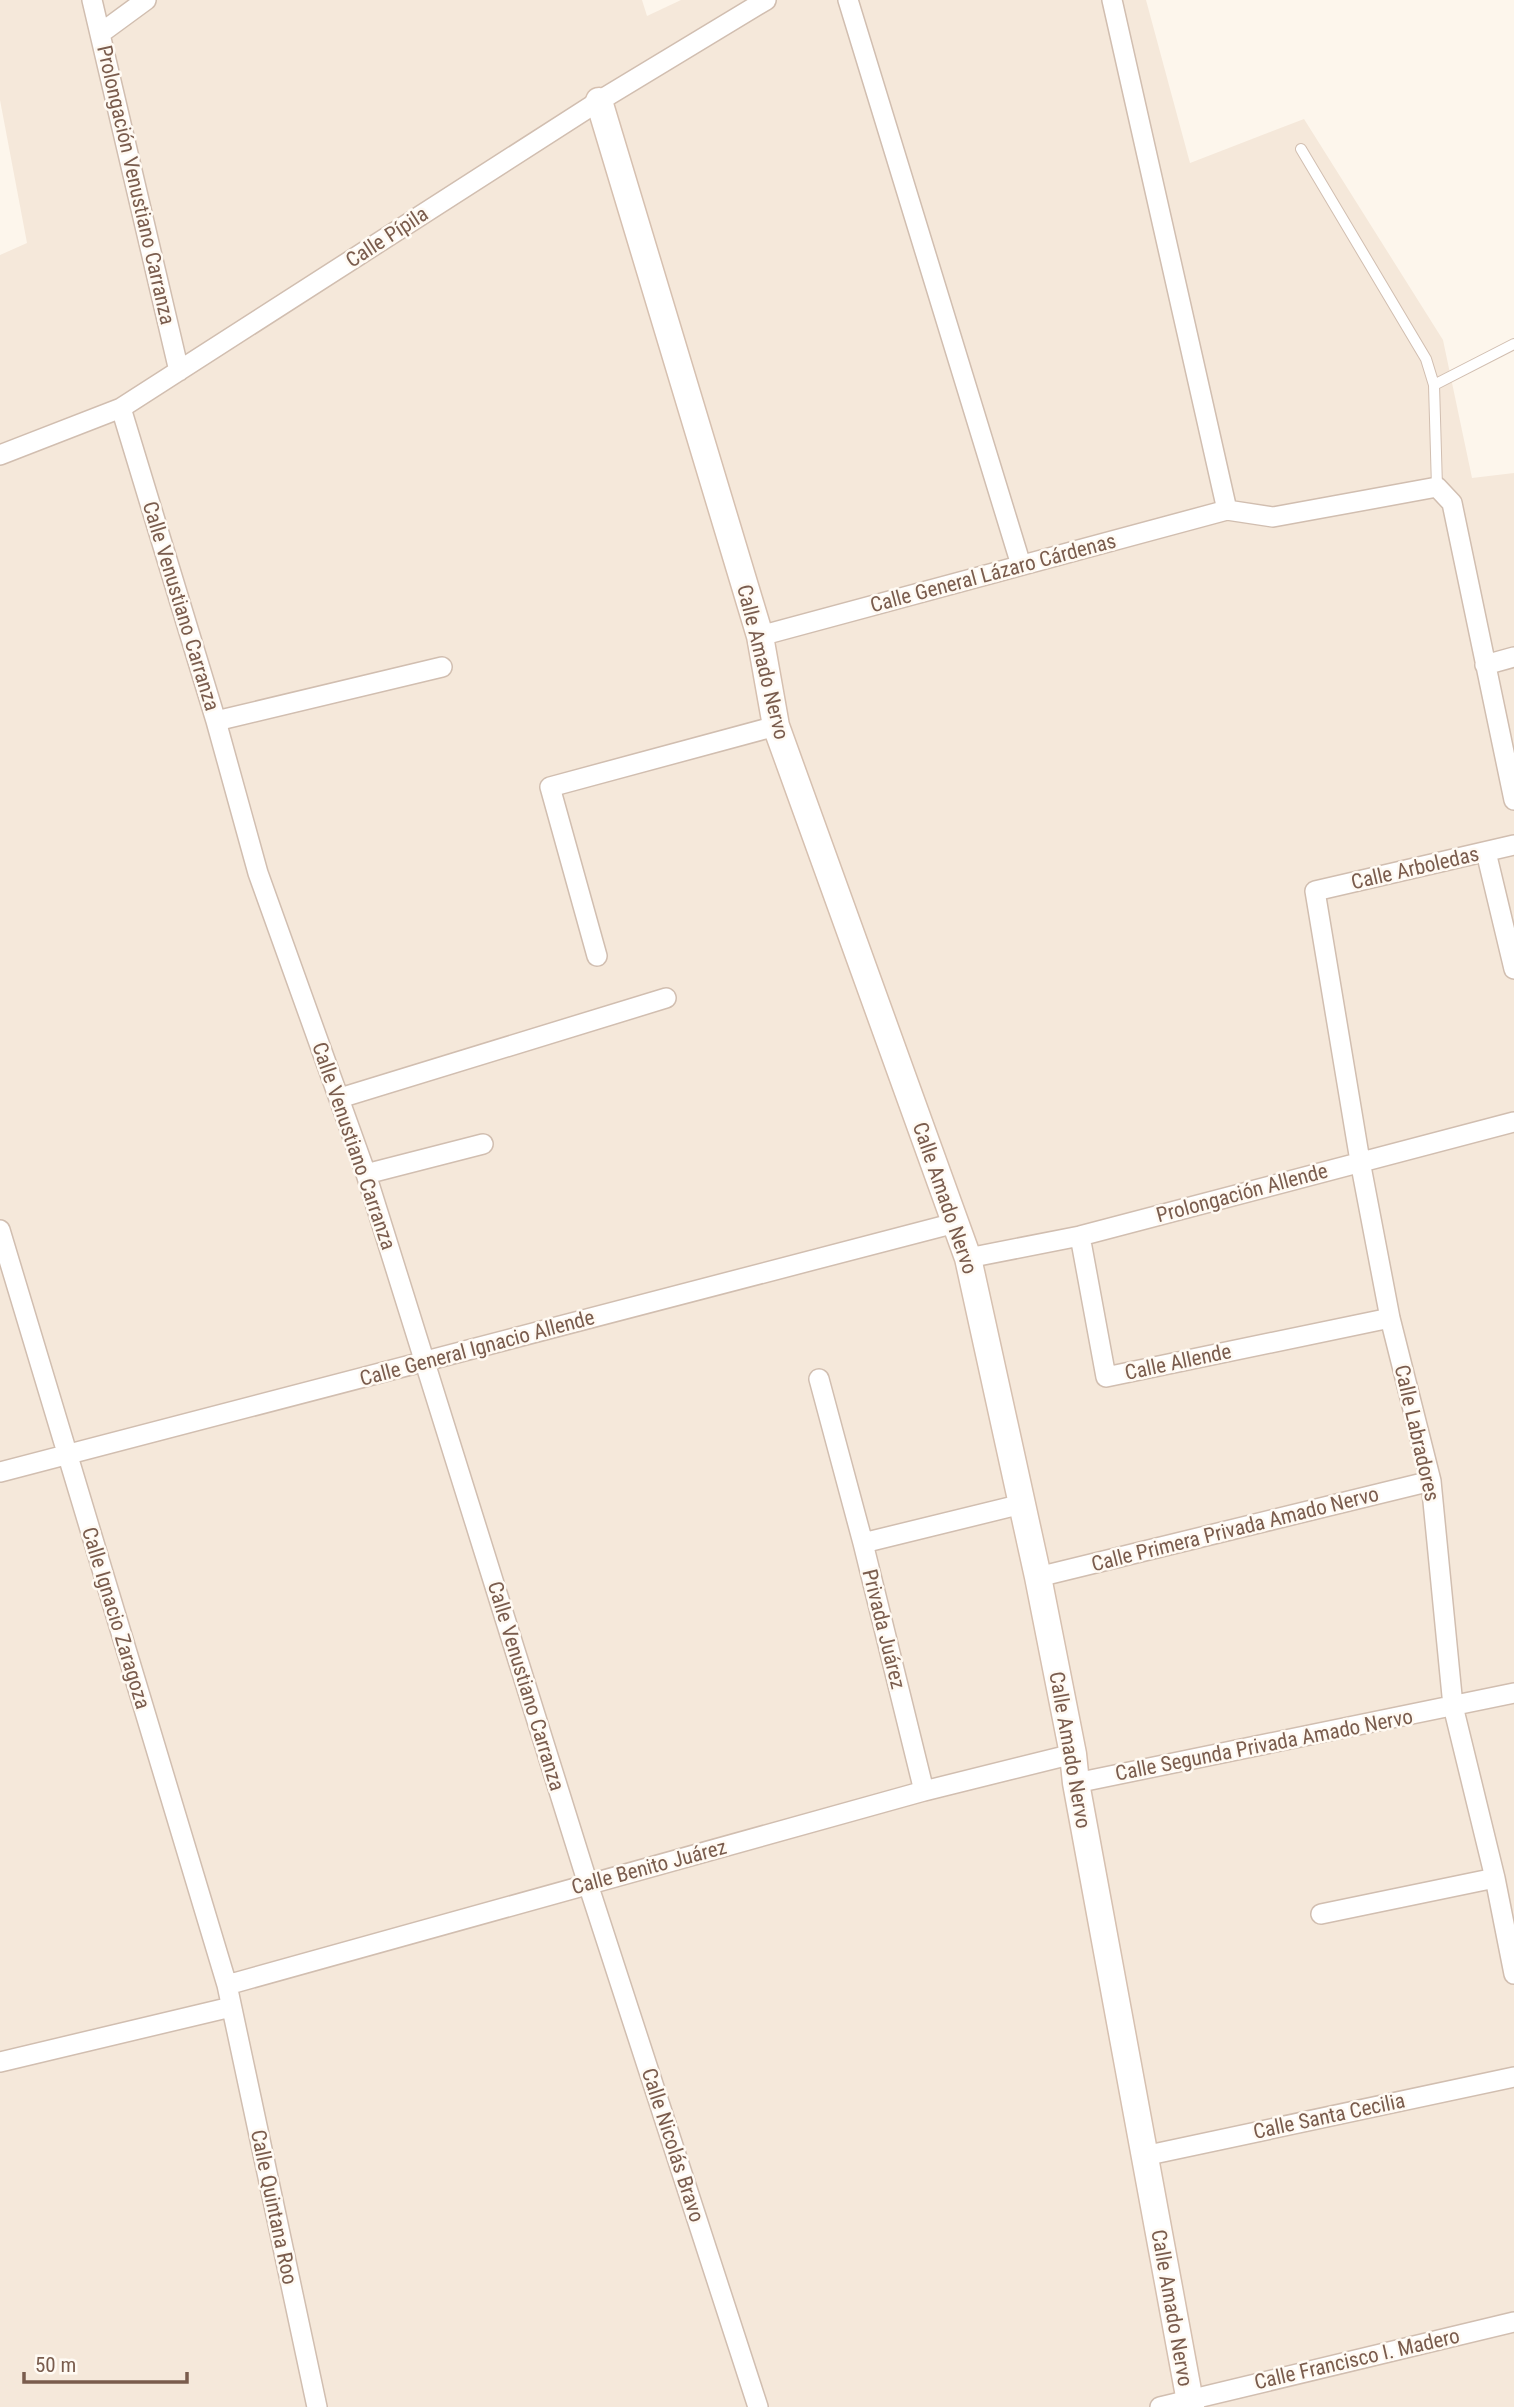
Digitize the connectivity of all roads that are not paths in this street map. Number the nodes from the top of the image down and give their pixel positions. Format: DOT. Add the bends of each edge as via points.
graph roads {
  1 [pos="92,0"];
  2 [pos="146,0"];
  3 [pos="766,0"];
  4 [pos="848,0"];
  5 [pos="1112,0"];
  6 [pos="101,33"];
  7 [pos="599,101"];
  8 [pos="1301,149"];
  9 [pos="1514,344"];
  10 [pos="178,371"];
  11 [pos="1434,385"];
  12 [pos="121,408"];
  13 [pos="0,455"];
  14 [pos="1437,487"];
  15 [pos="1227,510"];
  16 [pos="1021,565"];
  17 [pos="760,636"];
  18 [pos="1514,657"];
  19 [pos="1485,665"];
  20 [pos="442,667"];
  21 [pos="216,721"];
  22 [pos="776,726"];
  23 [pos="1514,800"];
  24 [pos="1514,845"];
  25 [pos="1486,852"];
  26 [pos="1315,891"];
  27 [pos="597,956"];
  28 [pos="1514,970"];
  29 [pos="666,999"];
  30 [pos="340,1098"];
  31 [pos="1514,1122"];
  32 [pos="483,1144"];
  33 [pos="1360,1161"];
  34 [pos="366,1174"];
  35 [pos="955,1223"];
  36 [pos="0,1230"];
  37 [pos="1080,1236"];
  38 [pos="968,1258"];
  39 [pos="1390,1318"];
  40 [pos="425,1362"];
  41 [pos="819,1380"];
  42 [pos="67,1455"];
  43 [pos="0,1472"];
  44 [pos="1431,1481"];
  45 [pos="1022,1504"];
  46 [pos="863,1543"];
  47 [pos="1038,1577"];
  48 [pos="1514,1693"];
  49 [pos="1453,1706"];
  50 [pos="1073,1754"];
  51 [pos="1076,1783"];
  52 [pos="924,1791"];
  53 [pos="1496,1878"];
  54 [pos="588,1884"];
  55 [pos="1321,1914"];
  56 [pos="1514,1974"];
  57 [pos="227,1985"];
  58 [pos="231,2007"];
  59 [pos="0,2062"];
  60 [pos="1514,2077"];
  61 [pos="1144,2156"];
  62 [pos="1514,2322"];
  63 [pos="1190,2403"];
  64 [pos="317,2407"];
  65 [pos="758,2407"];
  66 [pos="1160,2407"];
  1 -- 6 [label="street, Prolongación Venustiano Carranza"];
  2 -- 6 [label="street"];
  3 -- 7 [label="street, Calle Pípila"];
  4 -- 16 [label="street"];
  5 -- 15 [label="street"];
  6 -- 10 [label="street, Prolongación Venustiano Carranza"];
  7 -- 10 [label="street, Calle Pípila"];
  7 -- 17 [label="street, Calle Amado Nervo"];
  8 -- 11 [label="lane" via="1426,359"];
  9 -- 11 [label="lane"];
  10 -- 12 [label="street, Calle Pípila"];
  11 -- 14 [label="lane"];
  12 -- 13 [label="street, Calle Pípila"];
  12 -- 21 [label="street, Calle Venustiano Carranza"];
  14 -- 15 [label="street" via="1273,517"];
  14 -- 19 [label="street" via="1452,503"];
  15 -- 16 [label="street, Calle General Lázaro Cárdenas"];
  16 -- 17 [label="street, Calle General Lázaro Cárdenas"];
  17 -- 22 [label="street, Calle Amado Nervo"];
  18 -- 19 [label="street"];
  19 -- 23 [label="street"];
  20 -- 21 [label="street"];
  21 -- 30 [label="street, Calle Venustiano Carranza" via="258,873"];
  22 -- 27 [label="street" via="550,787"];
  22 -- 35 [label="street, Calle Amado Nervo"];
  24 -- 25 [label="street, Calle Arboledas"];
  25 -- 26 [label="street, Calle Arboledas"];
  25 -- 28 [label="street"];
  26 -- 33 [label="street, Calle Labradores"];
  29 -- 30 [label="street"];
  30 -- 34 [label="street, Calle Venustiano Carranza"];
  31 -- 33 [label="street, Prolongación Allende"];
  32 -- 34 [label="street"];
  33 -- 37 [label="street, Prolongación Allende"];
  33 -- 39 [label="street, Calle Labradores"];
  34 -- 40 [label="street, Calle Venustiano Carranza"];
  35 -- 38 [label="street, Calle Amado Nervo"];
  35 -- 40 [label="street, Calle General Ignacio Allende"];
  36 -- 42 [label="street, Calle Ignacio Zaragoza"];
  37 -- 38 [label="street, Prolongación Allende"];
  37 -- 39 [label="street, Calle Allende" via="1106,1377"];
  38 -- 45 [label="street, Calle Amado Nervo"];
  39 -- 44 [label="street, Calle Labradores"];
  40 -- 42 [label="street, Calle General Ignacio Allende"];
  40 -- 54 [label="street, Calle Venustiano Carranza"];
  41 -- 46 [label="street"];
  42 -- 43 [label="street, Calle General Ignacio Allende"];
  42 -- 57 [label="street, Calle Ignacio Zaragoza"];
  44 -- 47 [label="street, Calle Primera Privada Amado Nervo"];
  44 -- 49 [label="street, Calle Labradores"];
  45 -- 46 [label="street, Privada Juárez"];
  45 -- 47 [label="street, Calle Amado Nervo"];
  46 -- 52 [label="street, Privada Juárez"];
  47 -- 50 [label="street, Calle Amado Nervo"];
  48 -- 49 [label="street, Calle Segunda Privada Amado Nervo"];
  49 -- 51 [label="street, Calle Segunda Privada Amado Nervo"];
  49 -- 53 [label="street, Calle Labradores"];
  50 -- 51 [label="street, Calle Amado Nervo"];
  50 -- 52 [label="street, Calle Benito Juárez"];
  51 -- 61 [label="street, Calle Amado Nervo"];
  52 -- 54 [label="street, Calle Benito Juárez"];
  53 -- 55 [label="street"];
  53 -- 56 [label="street, Calle Labradores"];
  54 -- 57 [label="street, Calle Benito Juárez"];
  54 -- 65 [label="street, Calle Nicolás Bravo"];
  57 -- 58 [label="street, Calle Ignacio Zaragoza"];
  58 -- 59 [label="street"];
  58 -- 64 [label="street, Calle Quintana Roo"];
  60 -- 61 [label="street, Calle Santa Cecilia"];
  61 -- 63 [label="street, Calle Amado Nervo"];
  62 -- 63 [label="street, Calle Francisco I. Madero"];
  63 -- 66 [label="street, Calle Francisco I. Madero"];
}
